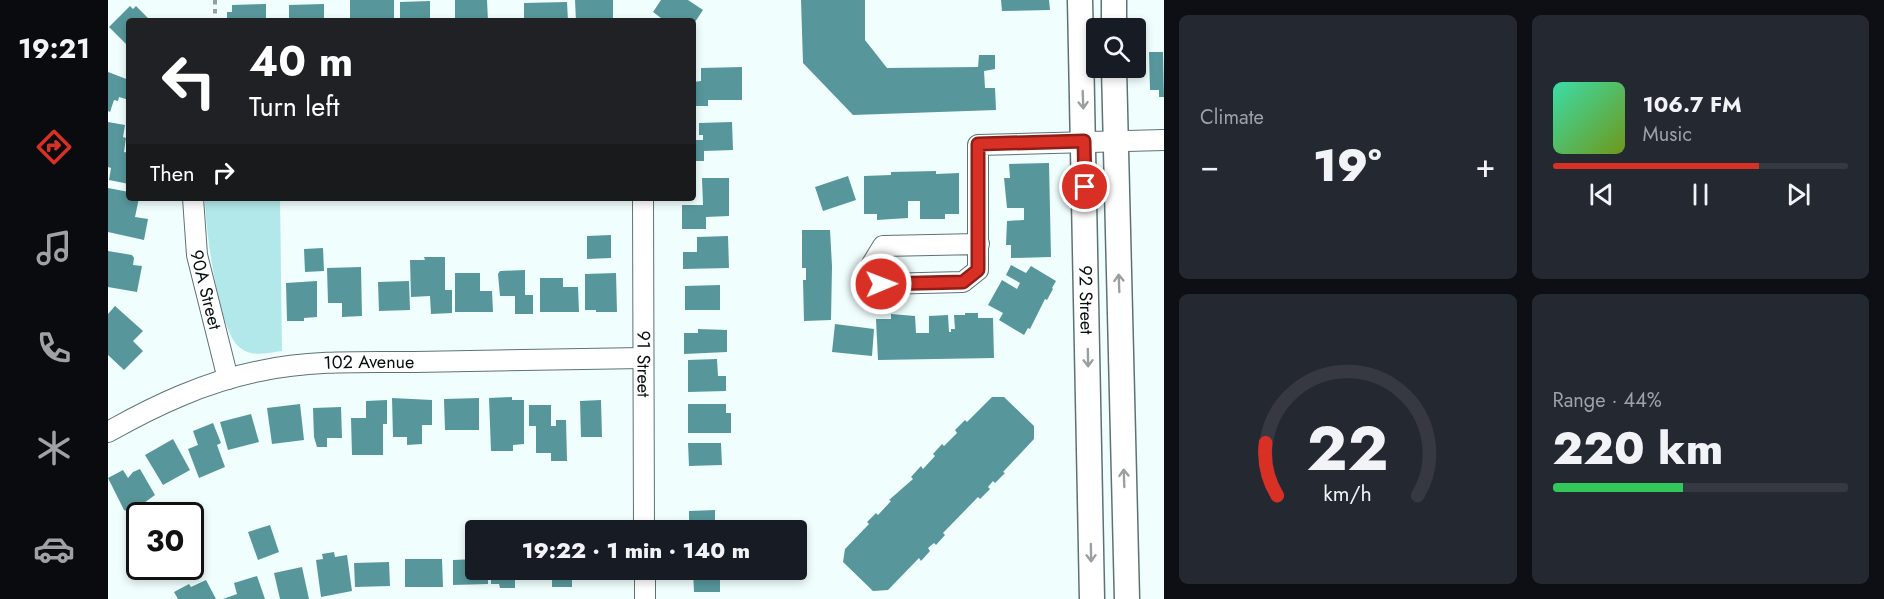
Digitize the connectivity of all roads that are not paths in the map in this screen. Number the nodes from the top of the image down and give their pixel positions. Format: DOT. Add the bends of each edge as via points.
graph roads {
  1 [pos="1080,0"];
  2 [pos="1114,0"];
  3 [pos="1114,18"];
  4 [pos="1114,78"];
  5 [pos="1164,140"];
  6 [pos="1084,141"];
  7 [pos="1115,141"];
  8 [pos="193,201"];
  9 [pos="642,201"];
  10 [pos="979,244"];
  11 [pos="643,358"];
  12 [pos="228,379"];
  13 [pos="108,432"];
  14 [pos="644,520"];
  15 [pos="645,580"];
  16 [pos="645,599"];
  17 [pos="1092,599"];
  18 [pos="1127,599"];
  1 -- 6 [label="main road, 92 Street, one-way"];
  2 -- 3 [label="main road"];
  4 -- 7 [label="main road, 92 Street"];
  5 -- 7 [label="street"];
  6 -- 7 [label="street"];
  6 -- 10 [label="street" via="978,144"];
  6 -- 17 [label="main road, 92 Street, one-way"];
  18 -- 7 [label="main road, 92 Street, one-way"];
  8 -- 12 [label="street, 90A Street" via="196,255"];
  9 -- 11 [label="street, 91 Street"];
  10 -- 10 [label="street" via="883,246 872,264 881,284 963,282 978,270"];
  11 -- 12 [label="street, 102 Avenue" via="357,362 260,370"];
  11 -- 14 [label="street, 91 Street"];
  12 -- 13 [label="street, 102 Avenue" via="162,403"];
  15 -- 16 [label="street"];
}
